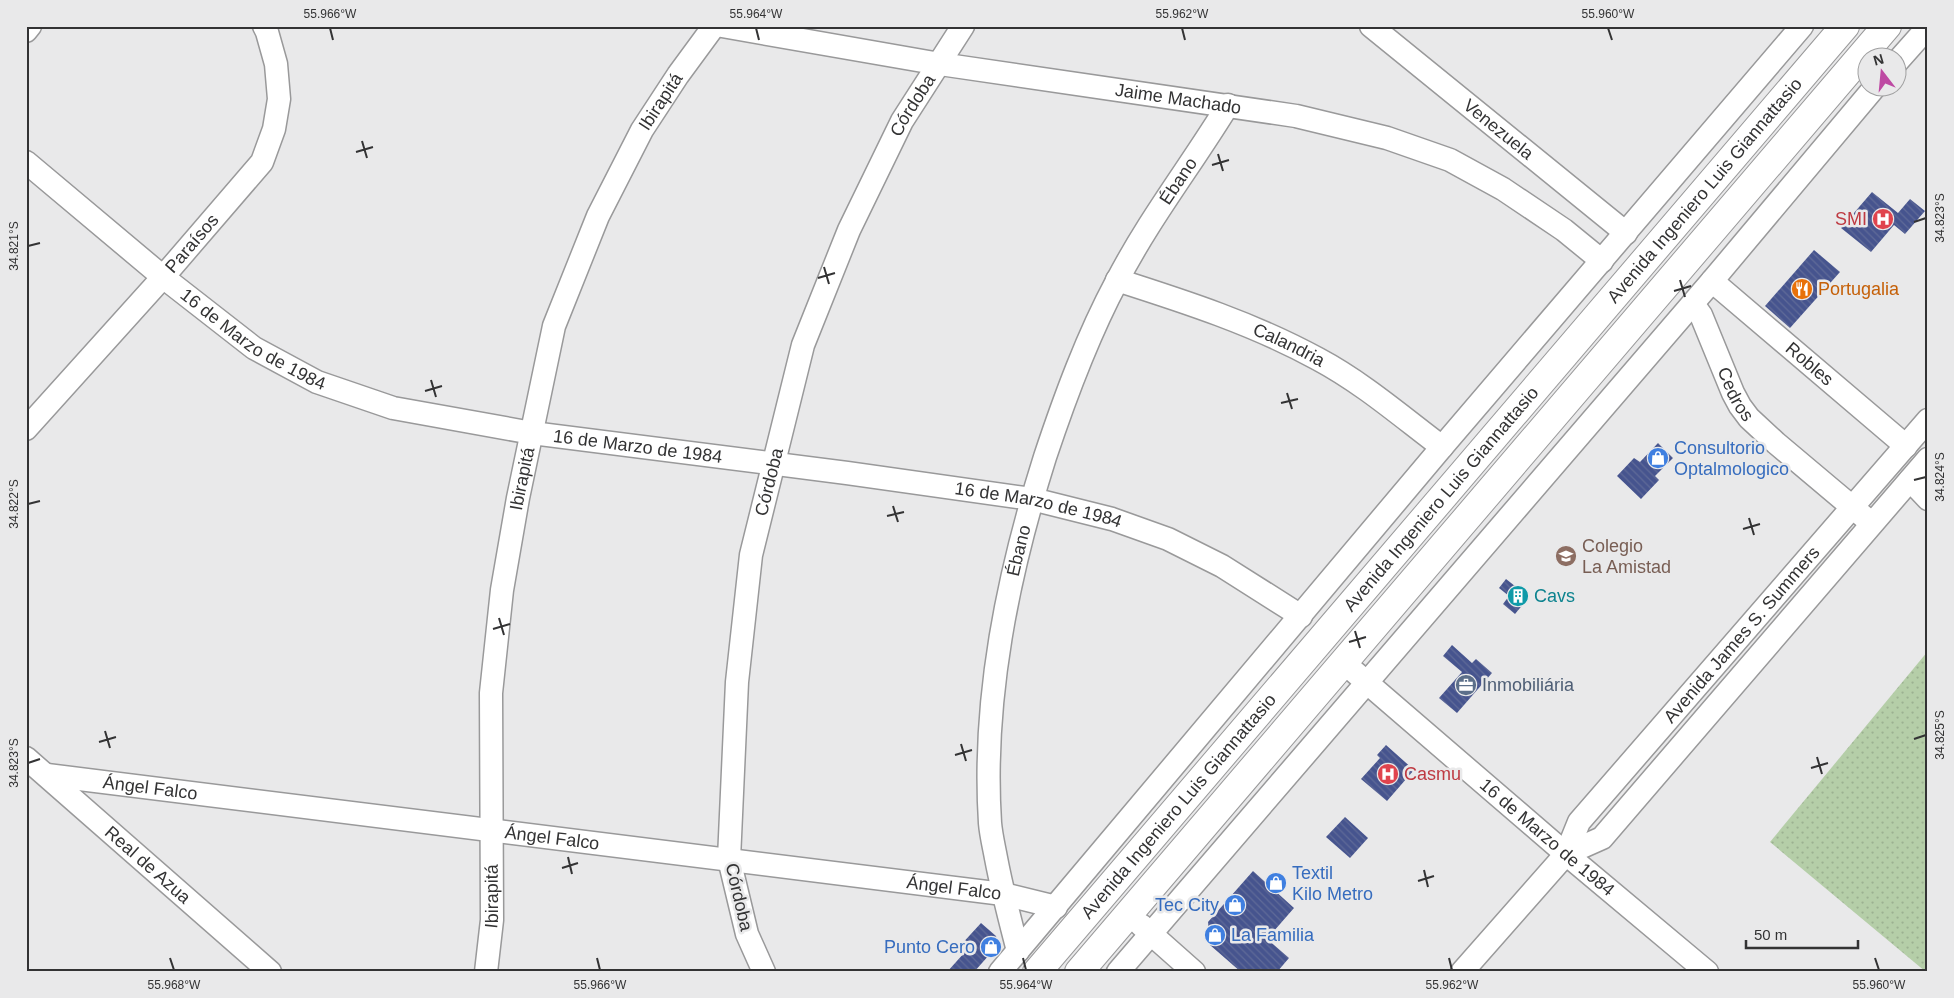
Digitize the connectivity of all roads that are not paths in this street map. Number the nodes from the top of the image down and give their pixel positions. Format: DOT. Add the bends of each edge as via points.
graph roads {
  1 [pos="30,26"];
  2 [pos="264,26"];
  3 [pos="714,26"];
  4 [pos="722,26"];
  5 [pos="963,26"];
  6 [pos="1371,26"];
  7 [pos="1802,26"];
  8 [pos="1845,26"];
  9 [pos="1886,26"];
  10 [pos="1928,28"];
  11 [pos="26,31"];
  12 [pos="1906,52"];
  13 [pos="940,64"];
  14 [pos="1866,98"];
  15 [pos="1228,105"];
  16 [pos="26,162"];
  17 [pos="1626,233"];
  18 [pos="1602,261"];
  19 [pos="163,278"];
  20 [pos="1117,280"];
  21 [pos="1712,281"];
  22 [pos="1693,304"];
  23 [pos="1928,420"];
  24 [pos="26,429"];
  25 [pos="532,433"];
  26 [pos="1906,446"];
  27 [pos="1442,447"];
  28 [pos="1928,459"];
  29 [pos="773,464"];
  30 [pos="1910,480"];
  31 [pos="1032,499"];
  32 [pos="1928,499"];
  33 [pos="1853,508"];
  34 [pos="1872,524"];
  35 [pos="1301,616"];
  36 [pos="1344,662"];
  37 [pos="1367,684"];
  38 [pos="26,758"];
  39 [pos="47,775"];
  40 [pos="490,830"];
  41 [pos="1566,854"];
  42 [pos="729,859"];
  43 [pos="1003,894"];
  44 [pos="1056,907"];
  45 [pos="1128,914"];
  46 [pos="1151,933"];
  47 [pos="1018,951"];
  48 [pos="270,972"];
  49 [pos="486,972"];
  50 [pos="764,972"];
  51 [pos="1000,972"];
  52 [pos="1037,972"];
  53 [pos="1079,972"];
  54 [pos="1118,972"];
  55 [pos="1194,972"];
  56 [pos="1462,972"];
  57 [pos="1707,972"];
  1 -- 11 [label="street"];
  2 -- 19 [label="street, Paraísos" via="276,64 279,99 274,129 262,162"];
  3 -- 25 [label="street, Ibirapitá" via="642,130 598,216 554,326"];
  4 -- 13 [label="street, Jaime Machado"];
  5 -- 13 [label="street, Córdoba"];
  6 -- 17 [label="street, Venezuela"];
  7 -- 17 [label="street, Avenida Ingeniero Luis Giannattasio"];
  8 -- 52 [label="main road, Avenida Ingeniero Luis Giannattasio"];
  9 -- 36 [label="main road, Avenida Ingeniero Luis Giannattasio"];
  10 -- 12 [label="street"];
  13 -- 15 [label="street, Jaime Machado"];
  13 -- 29 [label="street, Córdoba" via="902,121 849,230 803,345"];
  14 -- 21 [label="street"];
  15 -- 18 [label="street, Jaime Machado" via="1296,116 1387,138 1450,160 1503,189 1564,230"];
  15 -- 20 [label="street, Ébano" via="1164,201"];
  16 -- 19 [label="street, 16 de Marzo de 1984"];
  17 -- 18 [label="street, Avenida Ingeniero Luis Giannattasio"];
  18 -- 27 [label="street, Avenida Ingeniero Luis Giannattasio"];
  19 -- 24 [label="street, Paraísos"];
  19 -- 25 [label="street, 16 de Marzo de 1984" via="254,348 316,382 393,408"];
  20 -- 27 [label="street, Calandria" via="1268,333 1320,360 1367,390"];
  20 -- 31 [label="street, Ébano" via="1064,397"];
  21 -- 22 [label="street"];
  21 -- 26 [label="street, Robles"];
  22 -- 33 [label="street, Cedros" via="1701,315 1744,412"];
  22 -- 37 [label="street"];
  23 -- 26 [label="street, Avenida James S. Summers"];
  25 -- 29 [label="street, 16 de Marzo de 1984"];
  25 -- 40 [label="street, Ibirapitá" via="500,609 491,693"];
  26 -- 33 [label="street, Avenida James S. Summers"];
  27 -- 35 [label="street, Avenida Ingeniero Luis Giannattasio"];
  28 -- 30 [label="street, Avenida James S. Summers"];
  29 -- 31 [label="street, 16 de Marzo de 1984"];
  29 -- 42 [label="street, Córdoba" via="751,555 737,682"];
  30 -- 32 [label="street"];
  30 -- 34 [label="street, Avenida James S. Summers"];
  31 -- 35 [label="street, 16 de Marzo de 1984" via="1112,519 1168,539 1222,566"];
  31 -- 43 [label="street, Ébano" via="1005,606 992,709 988,771 990,825"];
  33 -- 34 [label="street, Cedros"];
  33 -- 41 [label="street, Avenida James S. Summers" via="1579,822"];
  34 -- 41 [label="street, Avenida James S. Summers" via="1602,838"];
  35 -- 44 [label="street, Avenida Ingeniero Luis Giannattasio"];
  36 -- 37 [label="street, 16 de Marzo de 1984"];
  36 -- 45 [label="main road, Avenida Ingeniero Luis Giannattasio"];
  37 -- 41 [label="street, 16 de Marzo de 1984"];
  37 -- 46 [label="street"];
  38 -- 39 [label="street, Real de Azua"];
  39 -- 40 [label="street, Ángel Falco"];
  39 -- 48 [label="street, Real de Azua"];
  40 -- 42 [label="street, Ángel Falco"];
  40 -- 49 [label="street, Ibirapitá" via="492,920"];
  41 -- 56 [label="street, Avenida James S. Summers"];
  41 -- 57 [label="street, 16 de Marzo de 1984"];
  42 -- 43 [label="street, Ángel Falco"];
  42 -- 50 [label="street, Córdoba" via="747,934"];
  43 -- 44 [label="street, Ángel Falco"];
  43 -- 47 [label="street, Ébano"];
  44 -- 47 [label="street, Avenida Ingeniero Luis Giannattasio"];
  45 -- 46 [label="street"];
  45 -- 53 [label="main road, Avenida Ingeniero Luis Giannattasio"];
  46 -- 54 [label="street"];
  46 -- 55 [label="street"];
  47 -- 51 [label="street, Avenida Ingeniero Luis Giannattasio"];
}
